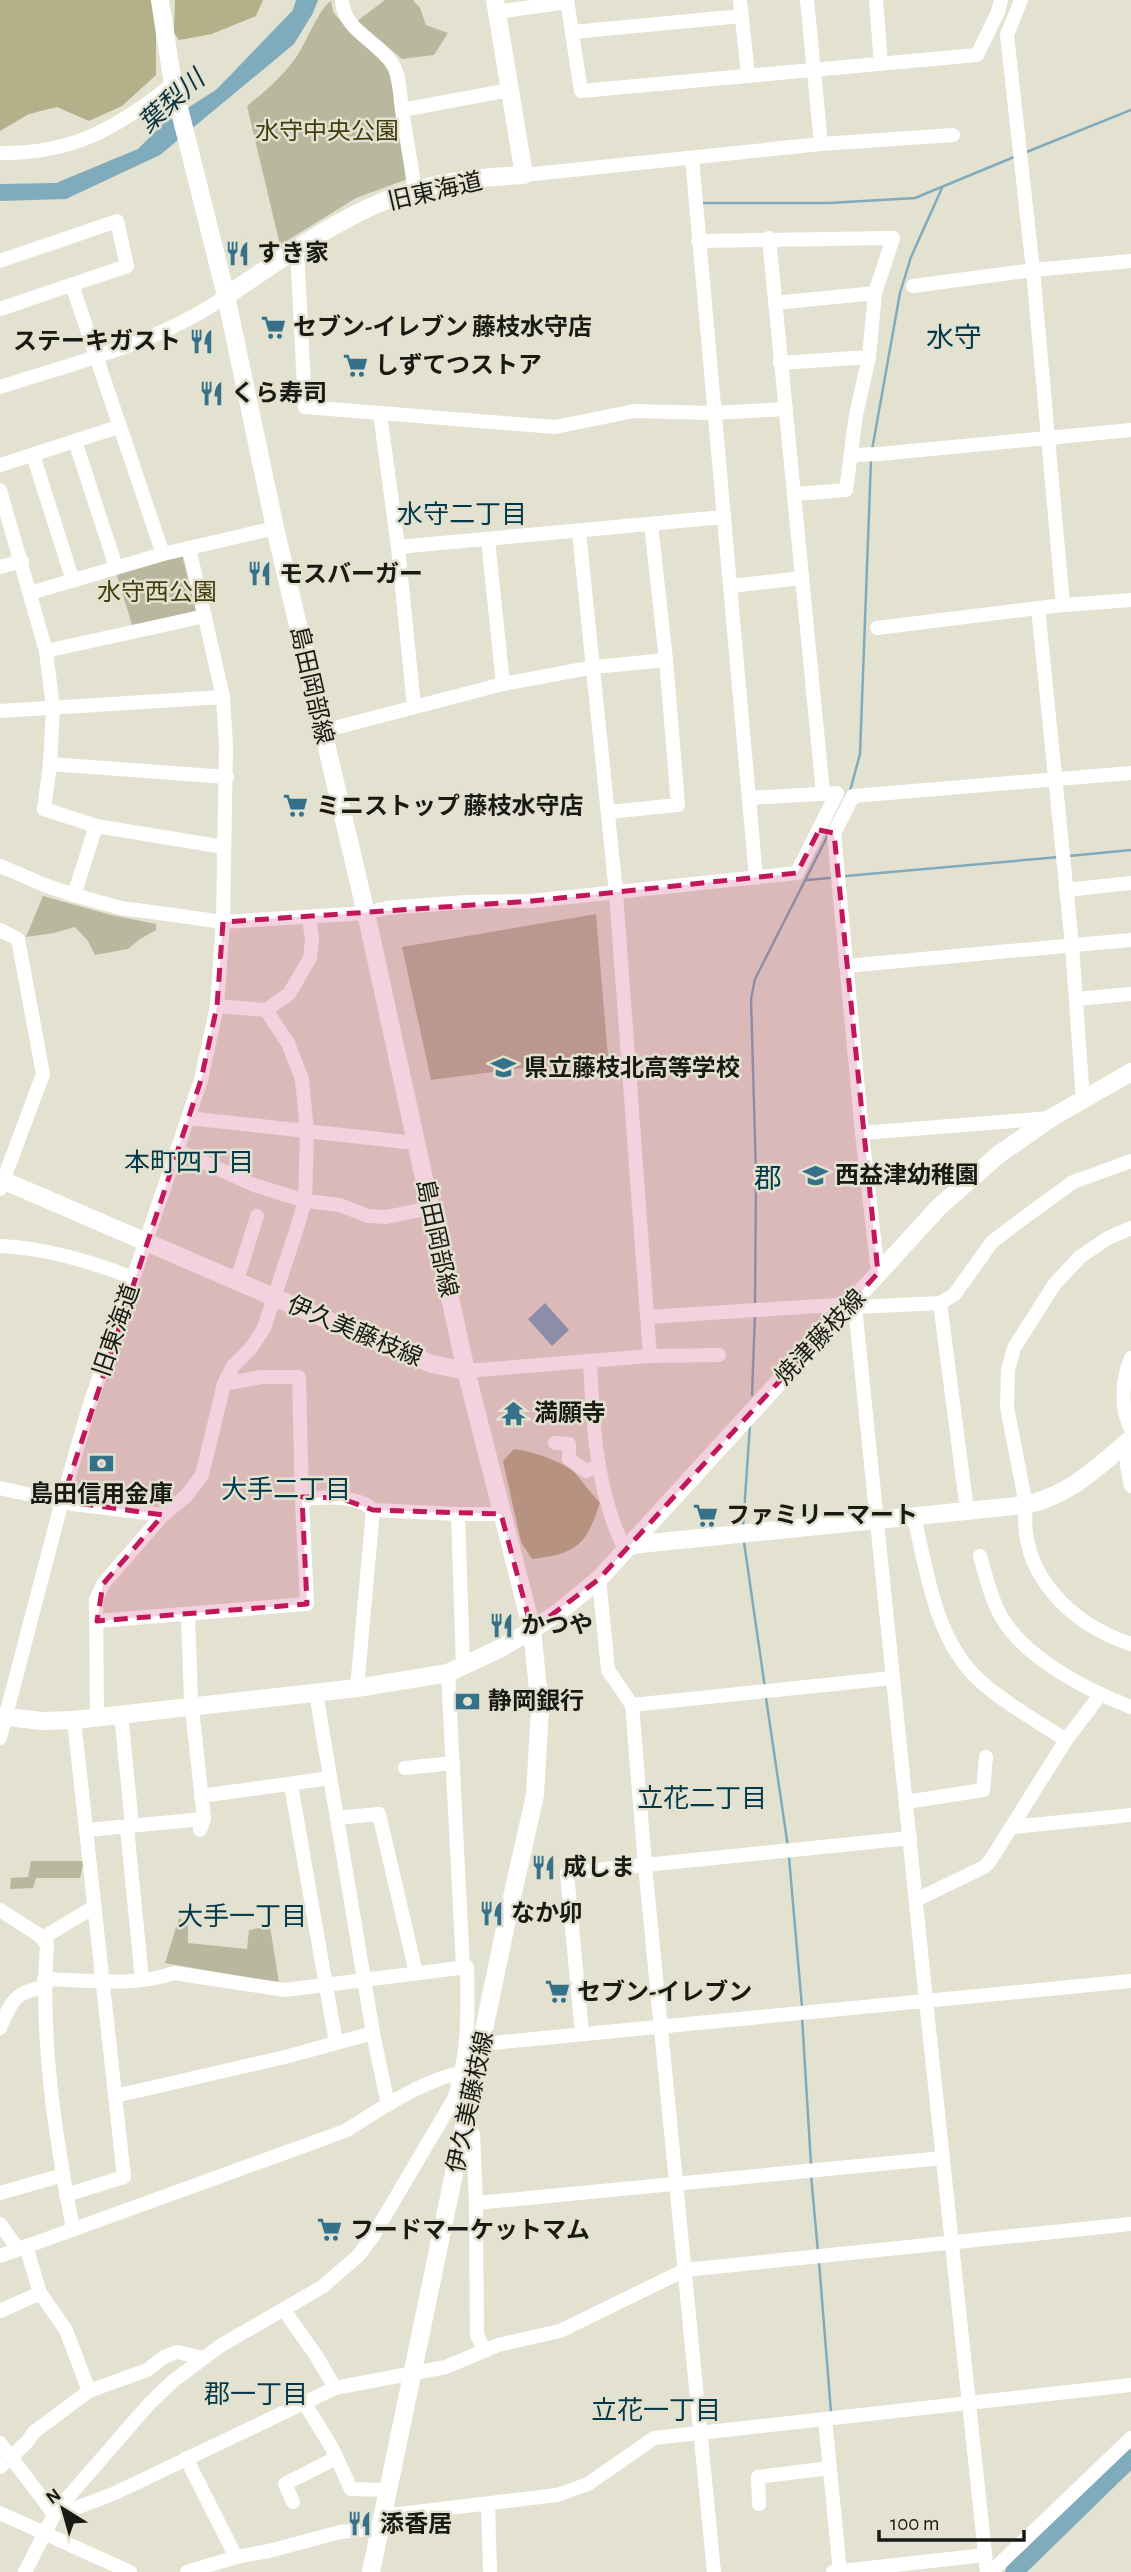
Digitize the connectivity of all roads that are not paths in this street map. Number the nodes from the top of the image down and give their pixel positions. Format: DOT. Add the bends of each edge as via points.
graph roads {
  1 [pos="160,0"];
  2 [pos="342,0"];
  3 [pos="740,0"];
  4 [pos="807,0"];
  5 [pos="876,0"];
  6 [pos="1001,0"];
  7 [pos="1021,0"];
  8 [pos="567,1"];
  9 [pos="496,6"];
  10 [pos="741,16"];
  11 [pos="572,32"];
  12 [pos="881,64"];
  13 [pos="814,72"];
  14 [pos="748,75"];
  15 [pos="174,87"];
  16 [pos="510,90"];
  17 [pos="402,110"];
  18 [pos="953,135"];
  19 [pos="821,144"];
  20 [pos="0,153"];
  21 [pos="692,158"];
  22 [pos="524,175"];
  23 [pos="415,190"];
  24 [pos="769,239"];
  25 [pos="698,241"];
  26 [pos="298,249"];
  27 [pos="0,261"];
  28 [pos="1131,261"];
  29 [pos="1033,270"];
  30 [pos="72,285"];
  31 [pos="913,286"];
  32 [pos="875,293"];
  33 [pos="226,296"];
  34 [pos="775,303"];
  35 [pos="0,309"];
  36 [pos="96,356"];
  37 [pos="869,357"];
  38 [pos="780,363"];
  39 [pos="0,387"];
  40 [pos="786,409"];
  41 [pos="380,413"];
  42 [pos="713,413"];
  43 [pos="118,427"];
  44 [pos="1131,429"];
  45 [pos="1048,437"];
  46 [pos="75,441"];
  47 [pos="33,455"];
  48 [pos="851,455"];
  49 [pos="0,465"];
  50 [pos="0,490"];
  51 [pos="795,494"];
  52 [pos="724,517"];
  53 [pos="651,524"];
  54 [pos="275,528"];
  55 [pos="579,531"];
  56 [pos="488,540"];
  57 [pos="398,547"];
  58 [pos="189,548"];
  59 [pos="163,554"];
  60 [pos="22,561"];
  61 [pos="0,567"];
  62 [pos="116,567"];
  63 [pos="802,578"];
  64 [pos="73,581"];
  65 [pos="731,586"];
  66 [pos="30,593"];
  67 [pos="1131,600"];
  68 [pos="1063,605"];
  69 [pos="1038,608"];
  70 [pos="205,616"];
  71 [pos="877,628"];
  72 [pos="46,652"];
  73 [pos="666,660"];
  74 [pos="594,667"];
  75 [pos="503,684"];
  76 [pos="223,697"];
  77 [pos="414,706"];
  78 [pos="53,708"];
  79 [pos="0,711"];
  80 [pos="323,731"];
  81 [pos="50,764"];
  82 [pos="1131,773"];
  83 [pos="227,777"];
  84 [pos="1054,780"];
  85 [pos="823,793"];
  86 [pos="750,799"];
  87 [pos="608,812"];
  88 [pos="96,825"];
  89 [pos="827,831"];
  90 [pos="224,848"];
  91 [pos="0,866"];
  92 [pos="756,878"];
  93 [pos="1131,883"];
  94 [pos="1066,890"];
  95 [pos="616,893"];
  96 [pos="75,895"];
  97 [pos="366,913"];
  98 [pos="309,917"];
  99 [pos="223,922"];
  100 [pos="0,930"];
  101 [pos="1131,940"];
  102 [pos="1072,945"];
  103 [pos="846,966"];
  104 [pos="1131,994"];
  105 [pos="1076,999"];
  106 [pos="217,1006"];
  107 [pos="266,1010"];
  108 [pos="1131,1072"];
  109 [pos="1083,1100"];
  110 [pos="188,1118"];
  111 [pos="1051,1118"];
  112 [pos="307,1132"];
  113 [pos="862,1133"];
  114 [pos="415,1139"];
  115 [pos="177,1150"];
  116 [pos="1131,1160"];
  117 [pos="1,1183"];
  118 [pos="305,1201"];
  119 [pos="431,1209"];
  120 [pos="257,1216"];
  121 [pos="1131,1228"];
  122 [pos="146,1241"];
  123 [pos="0,1246"];
  124 [pos="878,1273"];
  125 [pos="133,1278"];
  126 [pos="237,1280"];
  127 [pos="274,1297"];
  128 [pos="940,1303"];
  129 [pos="853,1305"];
  130 [pos="649,1317"];
  131 [pos="719,1355"];
  132 [pos="650,1356"];
  133 [pos="1131,1358"];
  134 [pos="590,1362"];
  135 [pos="466,1371"];
  136 [pos="224,1384"];
  137 [pos="1130,1437"];
  138 [pos="555,1443"];
  139 [pos="599,1466"];
  140 [pos="1131,1486"];
  141 [pos="0,1488"];
  142 [pos="302,1500"];
  143 [pos="62,1501"];
  144 [pos="1026,1505"];
  145 [pos="373,1510"];
  146 [pos="967,1510"];
  147 [pos="458,1514"];
  148 [pos="500,1514"];
  149 [pos="163,1516"];
  150 [pos="914,1517"];
  151 [pos="878,1521"];
  152 [pos="628,1548"];
  153 [pos="980,1556"];
  154 [pos="599,1578"];
  155 [pos="188,1614"];
  156 [pos="97,1621"];
  157 [pos="531,1630"];
  158 [pos="1131,1644"];
  159 [pos="455,1669"];
  160 [pos="892,1678"];
  161 [pos="357,1688"];
  162 [pos="316,1693"];
  163 [pos="1100,1695"];
  164 [pos="632,1705"];
  165 [pos="193,1706"];
  166 [pos="1131,1707"];
  167 [pos="121,1714"];
  168 [pos="3,1717"];
  169 [pos="96,1717"];
  170 [pos="74,1720"];
  171 [pos="0,1738"];
  172 [pos="1066,1740"];
  173 [pos="986,1757"];
  174 [pos="453,1763"];
  175 [pos="405,1768"];
  176 [pos="330,1778"];
  177 [pos="292,1785"];
  178 [pos="201,1796"];
  179 [pos="906,1802"];
  180 [pos="1131,1815"];
  181 [pos="337,1818"];
  182 [pos="130,1827"];
  183 [pos="1012,1827"];
  184 [pos="87,1830"];
  185 [pos="910,1838"];
  186 [pos="645,1865"];
  187 [pos="916,1900"];
  188 [pos="94,1907"];
  189 [pos="0,1910"];
  190 [pos="42,1938"];
  191 [pos="463,1967"];
  192 [pos="416,1973"];
  193 [pos="142,1979"];
  194 [pos="365,1980"];
  195 [pos="102,1981"];
  196 [pos="1131,1981"];
  197 [pos="44,1983"];
  198 [pos="325,1985"];
  199 [pos="926,2001"];
  200 [pos="661,2026"];
  201 [pos="0,2028"];
  202 [pos="373,2033"];
  203 [pos="582,2034"];
  204 [pos="336,2043"];
  205 [pos="482,2043"];
  206 [pos="471,2077"];
  207 [pos="115,2096"];
  208 [pos="388,2105"];
  209 [pos="466,2123"];
  210 [pos="942,2158"];
  211 [pos="62,2175"];
  212 [pos="676,2185"];
  213 [pos="0,2193"];
  214 [pos="66,2195"];
  215 [pos="476,2203"];
  216 [pos="0,2224"];
  217 [pos="1131,2224"];
  218 [pos="73,2229"];
  219 [pos="952,2242"];
  220 [pos="22,2248"];
  221 [pos="0,2256"];
  222 [pos="685,2270"];
  223 [pos="40,2293"];
  224 [pos="284,2310"];
  225 [pos="0,2311"];
  226 [pos="485,2351"];
  227 [pos="203,2358"];
  228 [pos="413,2373"];
  229 [pos="1131,2385"];
  230 [pos="335,2388"];
  231 [pos="89,2391"];
  232 [pos="304,2403"];
  233 [pos="969,2403"];
  234 [pos="825,2419"];
  235 [pos="702,2432"];
  236 [pos="1131,2438"];
  237 [pos="0,2443"];
  238 [pos="186,2458"];
  239 [pos="336,2458"];
  240 [pos="6,2462"];
  241 [pos="830,2468"];
  242 [pos="388,2490"];
  243 [pos="293,2502"];
  244 [pos="488,2504"];
  245 [pos="759,2504"];
  246 [pos="55,2512"];
  247 [pos="0,2514"];
  248 [pos="381,2522"];
  249 [pos="44,2532"];
  250 [pos="985,2554"];
  251 [pos="236,2557"];
  252 [pos="25,2572"];
  253 [pos="131,2572"];
  254 [pos="187,2572"];
  255 [pos="371,2572"];
  256 [pos="490,2572"];
  257 [pos="714,2572"];
  258 [pos="837,2572"];
  259 [pos="989,2572"];
  1 -- 15 [label="main road, 島田岡部線"];
  2 -- 17 [label="street" via="351,23 394,66"];
  3 -- 10 [label="street"];
  4 -- 13 [label="street"];
  5 -- 12 [label="street"];
  6 -- 12 [label="street" via="977,55"];
  7 -- 29 [label="street" via="1007,35"];
  8 -- 9 [label="street"];
  8 -- 11 [label="street"];
  9 -- 16 [label="main road"];
  10 -- 11 [label="street"];
  10 -- 14 [label="street"];
  11 -- 14 [label="street" via="581,91"];
  12 -- 13 [label="street"];
  13 -- 14 [label="street"];
  13 -- 19 [label="street"];
  15 -- 20 [label="street" via="88,139 38,152"];
  15 -- 33 [label="main road, 島田岡部線"];
  16 -- 17 [label="street"];
  16 -- 22 [label="main road"];
  17 -- 23 [label="street"];
  18 -- 19 [label="street"];
  19 -- 21 [label="street"];
  21 -- 22 [label="street"];
  21 -- 25 [label="street"];
  22 -- 23 [label="main road, 旧東海道"];
  23 -- 26 [label="main road, 旧東海道" via="348,218"];
  24 -- 25 [label="street"];
  24 -- 32 [label="street" via="894,238"];
  24 -- 34 [label="street"];
  25 -- 42 [label="street"];
  26 -- 33 [label="main road, 旧東海道"];
  26 -- 41 [label="street" via="305,407"];
  27 -- 30 [label="street" via="117,221 127,266"];
  28 -- 29 [label="street"];
  29 -- 31 [label="street"];
  29 -- 45 [label="street"];
  30 -- 35 [label="street"];
  30 -- 36 [label="street"];
  32 -- 34 [label="street"];
  32 -- 37 [label="street"];
  33 -- 36 [label="street" via="162,333"];
  33 -- 54 [label="main road, 島田岡部線"];
  34 -- 38 [label="street"];
  36 -- 39 [label="street"];
  36 -- 43 [label="street"];
  37 -- 38 [label="street"];
  37 -- 48 [label="street"];
  38 -- 40 [label="street"];
  40 -- 42 [label="street"];
  40 -- 51 [label="street"];
  41 -- 42 [label="street" via="555,427 634,411"];
  41 -- 57 [label="street"];
  42 -- 52 [label="street"];
  43 -- 46 [label="street"];
  43 -- 59 [label="street"];
  44 -- 45 [label="street"];
  45 -- 48 [label="street"];
  45 -- 68 [label="street"];
  46 -- 47 [label="street"];
  46 -- 62 [label="street"];
  47 -- 49 [label="street"];
  47 -- 64 [label="street"];
  48 -- 51 [label="street" via="846,490"];
  50 -- 60 [label="street"];
  51 -- 63 [label="street"];
  52 -- 53 [label="street"];
  52 -- 65 [label="street"];
  53 -- 55 [label="street"];
  53 -- 73 [label="street"];
  54 -- 58 [label="street"];
  54 -- 80 [label="main road, 島田岡部線"];
  55 -- 56 [label="street"];
  55 -- 74 [label="street"];
  56 -- 57 [label="street"];
  56 -- 75 [label="street"];
  57 -- 77 [label="street"];
  58 -- 59 [label="street"];
  58 -- 70 [label="street, 旧東海道"];
  59 -- 62 [label="street"];
  60 -- 61 [label="street"];
  60 -- 66 [label="street"];
  62 -- 64 [label="street"];
  63 -- 65 [label="street"];
  63 -- 85 [label="street"];
  64 -- 66 [label="street"];
  65 -- 86 [label="street"];
  66 -- 72 [label="street"];
  67 -- 68 [label="street"];
  68 -- 69 [label="street"];
  69 -- 71 [label="street"];
  69 -- 84 [label="street"];
  70 -- 72 [label="street"];
  70 -- 76 [label="street, 旧東海道"];
  72 -- 78 [label="street"];
  73 -- 74 [label="street"];
  73 -- 87 [label="street" via="678,804"];
  74 -- 75 [label="street"];
  74 -- 87 [label="street"];
  75 -- 77 [label="street"];
  76 -- 78 [label="street"];
  76 -- 83 [label="street, 旧東海道"];
  77 -- 80 [label="street"];
  78 -- 79 [label="street"];
  78 -- 81 [label="street"];
  80 -- 97 [label="main road, 島田岡部線"];
  81 -- 83 [label="street"];
  81 -- 88 [label="street" via="44,809"];
  82 -- 84 [label="street"];
  83 -- 90 [label="street, 旧東海道"];
  84 -- 89 [label="street" via="853,796"];
  84 -- 94 [label="street"];
  85 -- 86 [label="street"];
  85 -- 89 [label="street" via="837,793"];
  86 -- 92 [label="street"];
  87 -- 95 [label="street"];
  88 -- 90 [label="street"];
  88 -- 96 [label="street"];
  89 -- 92 [label="street" via="797,873"];
  89 -- 103 [label="street" via="837,867"];
  90 -- 99 [label="street, 旧東海道"];
  91 -- 96 [label="street"];
  92 -- 95 [label="street"];
  93 -- 94 [label="street"];
  94 -- 102 [label="street"];
  95 -- 97 [label="street"];
  95 -- 130 [label="street"];
  96 -- 99 [label="street" via="121,908"];
  97 -- 98 [label="street"];
  97 -- 114 [label="main road, 島田岡部線"];
  98 -- 99 [label="street"];
  98 -- 107 [label="street" via="310,958 289,994"];
  99 -- 106 [label="street, 旧東海道"];
  100 -- 117 [label="street" via="18,939 43,1074"];
  101 -- 102 [label="street"];
  102 -- 103 [label="street"];
  102 -- 105 [label="street"];
  103 -- 113 [label="street"];
  104 -- 105 [label="street"];
  105 -- 109 [label="street"];
  106 -- 107 [label="street"];
  106 -- 110 [label="street, 旧東海道"];
  107 -- 112 [label="street" via="288,1043 302,1079"];
  108 -- 109 [label="main road, 焼津藤枝線"];
  109 -- 111 [label="main road, 焼津藤枝線"];
  110 -- 112 [label="street"];
  110 -- 115 [label="street, 旧東海道"];
  111 -- 113 [label="street"];
  111 -- 124 [label="main road, 焼津藤枝線" via="974,1174"];
  112 -- 114 [label="street" via="406,1142"];
  112 -- 118 [label="street"];
  113 -- 124 [label="street"];
  114 -- 119 [label="main road, 島田岡部線"];
  115 -- 118 [label="street" via="254,1185"];
  115 -- 122 [label="street, 旧東海道"];
  116 -- 128 [label="street" via="1073,1182 1025,1217 992,1242 954,1295"];
  117 -- 122 [label="main road, 伊久美藤枝線"];
  118 -- 119 [label="street" via="340,1205 368,1216"];
  118 -- 127 [label="street"];
  119 -- 135 [label="main road, 島田岡部線"];
  120 -- 126 [label="street"];
  121 -- 144 [label="street" via="1080,1256 1054,1285 1014,1348 1007,1406"];
  122 -- 125 [label="street, 旧東海道"];
  122 -- 126 [label="main road, 伊久美藤枝線"];
  123 -- 125 [label="street" via="90,1261"];
  124 -- 129 [label="main road, 焼津藤枝線"];
  125 -- 143 [label="street, 旧東海道"];
  126 -- 127 [label="main road, 伊久美藤枝線"];
  127 -- 135 [label="main road, 伊久美藤枝線" via="432,1364"];
  127 -- 136 [label="street" via="264,1328"];
  128 -- 129 [label="street"];
  128 -- 146 [label="street"];
  129 -- 130 [label="street"];
  129 -- 151 [label="street"];
  129 -- 152 [label="main road, 焼津藤枝線"];
  130 -- 132 [label="street"];
  131 -- 132 [label="street"];
  132 -- 134 [label="street"];
  133 -- 137 [label="street" via="1124,1393"];
  134 -- 135 [label="street"];
  134 -- 139 [label="street"];
  135 -- 148 [label="main road, 伊久美藤枝線"];
  136 -- 142 [label="street" via="261,1377 299,1377"];
  136 -- 149 [label="street" via="202,1475 187,1496"];
  137 -- 140 [label="street" via="1127,1466"];
  137 -- 144 [label="main road" via="1071,1488"];
  138 -- 139 [label="street" via="569,1444 569,1459 586,1471"];
  139 -- 152 [label="street" via="602,1486"];
  141 -- 143 [label="street"];
  142 -- 145 [label="street" via="340,1499 368,1504"];
  142 -- 155 [label="street" via="307,1604"];
  143 -- 149 [label="street"];
  143 -- 168 [label="street, 旧東海道"];
  144 -- 146 [label="main road"];
  144 -- 158 [label="street" via="1031,1560 1050,1588 1079,1618"];
  145 -- 147 [label="street"];
  145 -- 161 [label="street"];
  146 -- 150 [label="main road"];
  147 -- 148 [label="street"];
  147 -- 159 [label="street"];
  148 -- 157 [label="main road, 伊久美藤枝線"];
  149 -- 156 [label="street" via="103,1584 96,1600"];
  150 -- 151 [label="main road"];
  150 -- 172 [label="street" via="936,1605 962,1662 998,1696"];
  151 -- 152 [label="main road"];
  151 -- 160 [label="street"];
  152 -- 154 [label="main road, 焼津藤枝線"];
  153 -- 163 [label="street" via="1003,1620 1053,1668"];
  154 -- 157 [label="main road, 焼津藤枝線"];
  154 -- 164 [label="street" via="608,1670"];
  155 -- 156 [label="street"];
  155 -- 165 [label="street"];
  156 -- 169 [label="street"];
  157 -- 159 [label="main road"];
  157 -- 205 [label="main road, 伊久美藤枝線" via="540,1709 535,1795"];
  159 -- 161 [label="main road"];
  159 -- 174 [label="street"];
  160 -- 164 [label="street"];
  160 -- 179 [label="street"];
  161 -- 162 [label="main road"];
  162 -- 165 [label="main road"];
  162 -- 176 [label="street"];
  163 -- 166 [label="street"];
  163 -- 172 [label="street"];
  164 -- 186 [label="street"];
  165 -- 167 [label="main road"];
  165 -- 178 [label="street"];
  167 -- 169 [label="main road"];
  167 -- 182 [label="street"];
  168 -- 170 [label="main road"];
  168 -- 171 [label="street, 旧東海道"];
  169 -- 170 [label="main road"];
  170 -- 184 [label="street"];
  172 -- 183 [label="street"];
  173 -- 179 [label="street" via="983,1790"];
  174 -- 175 [label="street"];
  174 -- 191 [label="street"];
  176 -- 177 [label="street"];
  176 -- 181 [label="street"];
  177 -- 178 [label="street"];
  177 -- 198 [label="street"];
  178 -- 182 [label="street" via="202,1825"];
  179 -- 185 [label="street"];
  180 -- 183 [label="street"];
  181 -- 192 [label="street" via="379,1814"];
  181 -- 194 [label="street"];
  182 -- 184 [label="street"];
  182 -- 193 [label="street"];
  183 -- 187 [label="street" via="984,1867"];
  184 -- 188 [label="street"];
  185 -- 186 [label="street"];
  185 -- 187 [label="street"];
  186 -- 200 [label="street"];
  186 -- 203 [label="street" via="567,1873"];
  187 -- 199 [label="street"];
  188 -- 190 [label="street"];
  188 -- 195 [label="street"];
  189 -- 190 [label="street"];
  190 -- 197 [label="street" via="47,1944"];
  191 -- 192 [label="street"];
  191 -- 206 [label="street" via="467,1967"];
  192 -- 194 [label="street"];
  193 -- 195 [label="street"];
  193 -- 198 [label="street" via="174,1973 285,1990"];
  194 -- 198 [label="street"];
  194 -- 202 [label="street"];
  195 -- 197 [label="street"];
  195 -- 207 [label="street"];
  196 -- 199 [label="street"];
  197 -- 201 [label="street" via="10,2002"];
  197 -- 211 [label="street"];
  198 -- 204 [label="street"];
  199 -- 200 [label="street"];
  199 -- 210 [label="street"];
  200 -- 203 [label="street"];
  200 -- 212 [label="street"];
  202 -- 204 [label="street"];
  202 -- 208 [label="street"];
  203 -- 205 [label="street"];
  204 -- 207 [label="street"];
  205 -- 206 [label="main road, 伊久美藤枝線"];
  206 -- 208 [label="street" via="441,2078"];
  206 -- 209 [label="main road, 伊久美藤枝線"];
  206 -- 224 [label="street" via="358,2256 322,2287"];
  207 -- 214 [label="street" via="124,2177"];
  208 -- 218 [label="street" via="345,2131"];
  209 -- 215 [label="street" via="473,2134"];
  209 -- 228 [label="main road, 伊久美藤枝線"];
  210 -- 212 [label="street"];
  210 -- 219 [label="street"];
  211 -- 213 [label="street"];
  211 -- 214 [label="street"];
  212 -- 215 [label="street"];
  212 -- 222 [label="street"];
  214 -- 218 [label="street"];
  215 -- 226 [label="street" via="477,2335"];
  216 -- 220 [label="street"];
  217 -- 219 [label="street"];
  218 -- 220 [label="street"];
  219 -- 222 [label="street"];
  219 -- 233 [label="street"];
  220 -- 221 [label="street"];
  220 -- 223 [label="street"];
  222 -- 226 [label="street" via="560,2331"];
  222 -- 235 [label="street"];
  223 -- 225 [label="street"];
  223 -- 231 [label="street" via="66,2330"];
  224 -- 227 [label="street"];
  224 -- 230 [label="street"];
  226 -- 228 [label="street" via="446,2367"];
  227 -- 231 [label="street" via="177,2352 147,2370"];
  227 -- 246 [label="street" via="149,2404"];
  228 -- 230 [label="street"];
  228 -- 242 [label="main road, 伊久美藤枝線"];
  229 -- 233 [label="street"];
  230 -- 232 [label="street"];
  231 -- 240 [label="street" via="34,2432"];
  232 -- 238 [label="street"];
  232 -- 239 [label="street"];
  233 -- 234 [label="street"];
  233 -- 250 [label="street"];
  234 -- 235 [label="street"];
  234 -- 241 [label="street"];
  235 -- 244 [label="street" via="654,2438 573,2491"];
  235 -- 257 [label="street"];
  236 -- 259 [label="street"];
  237 -- 240 [label="street"];
  238 -- 246 [label="street" via="113,2494"];
  238 -- 251 [label="street"];
  239 -- 242 [label="street" via="351,2489"];
  239 -- 243 [label="street" via="285,2484"];
  240 -- 246 [label="street"];
  241 -- 245 [label="street" via="758,2477"];
  241 -- 258 [label="street"];
  242 -- 248 [label="main road, 伊久美藤枝線"];
  244 -- 248 [label="street"];
  244 -- 256 [label="street"];
  246 -- 249 [label="street"];
  247 -- 249 [label="street"];
  248 -- 251 [label="street"];
  248 -- 255 [label="main road, 伊久美藤枝線"];
  249 -- 252 [label="street"];
  249 -- 253 [label="street"];
  250 -- 258 [label="street"];
  250 -- 259 [label="street"];
  251 -- 254 [label="street"];
}
